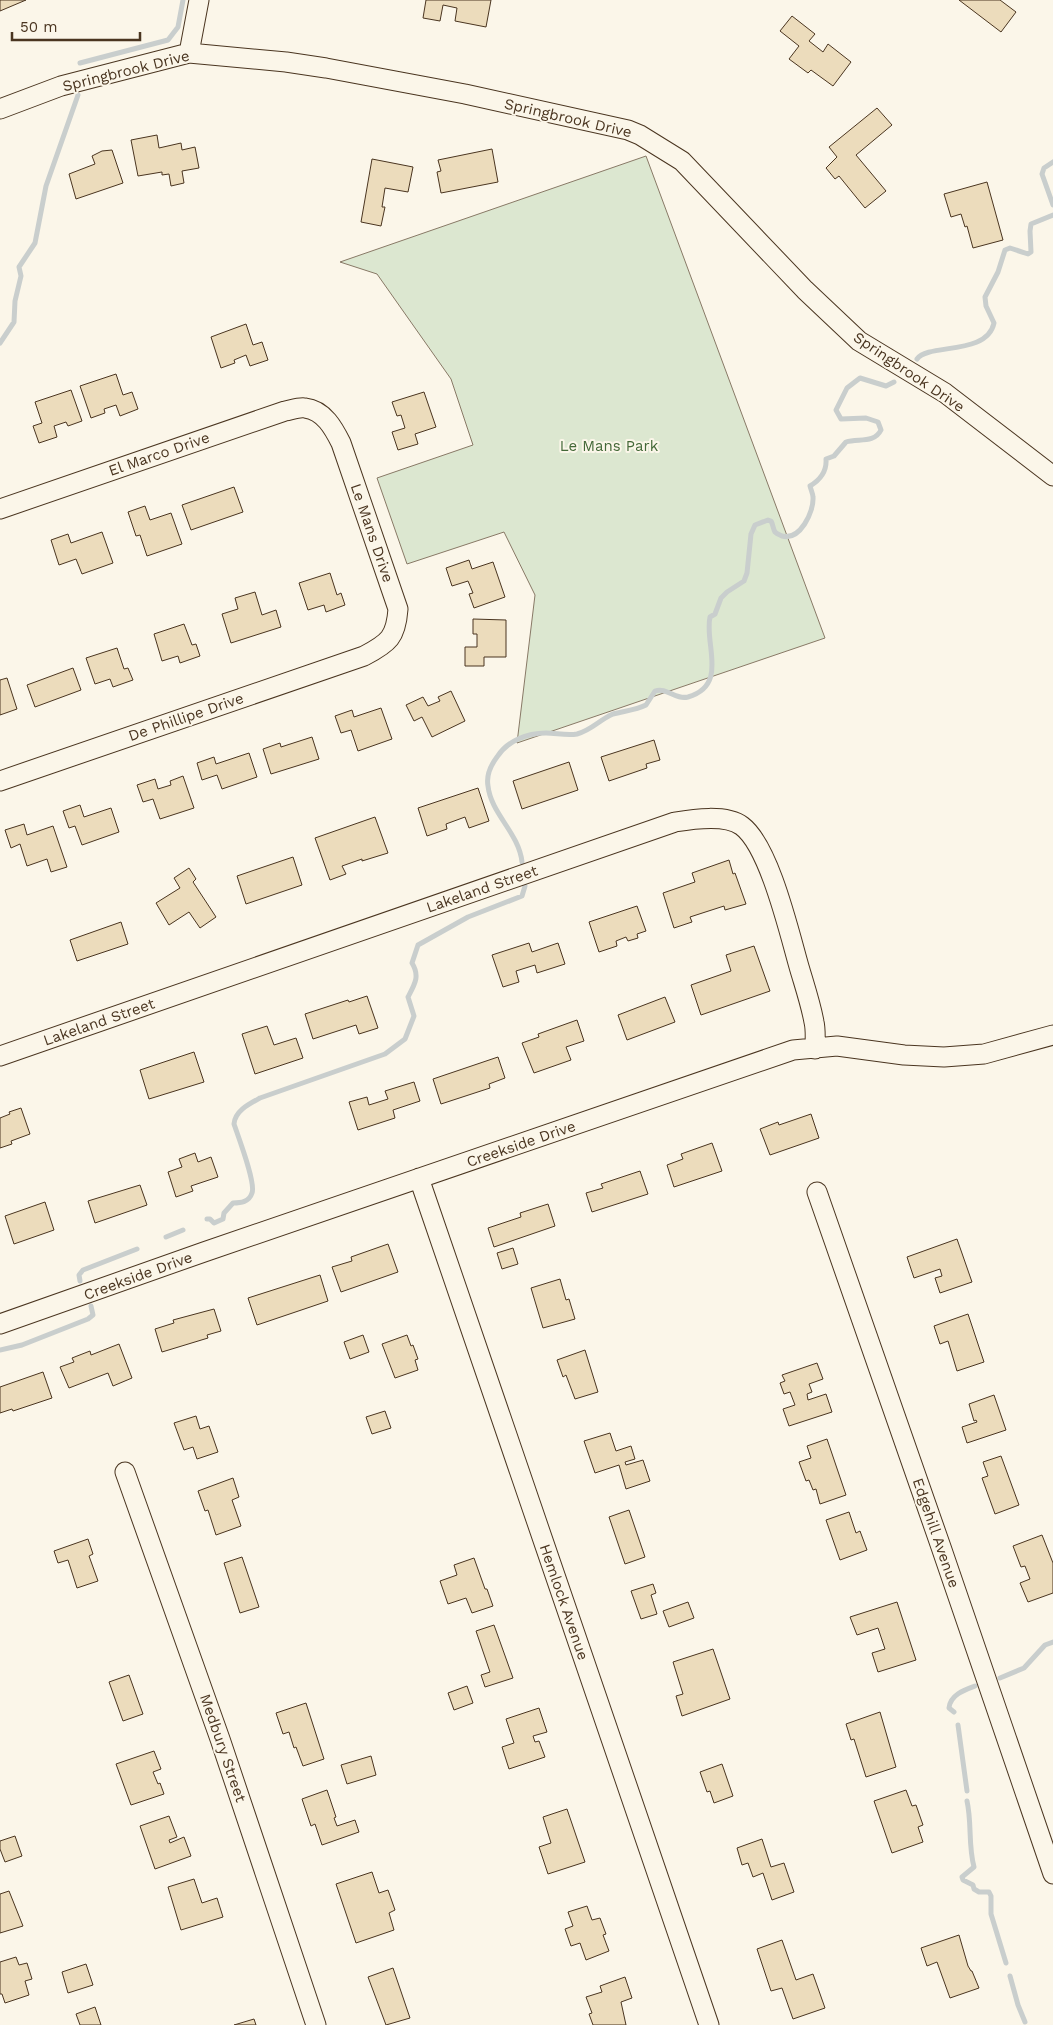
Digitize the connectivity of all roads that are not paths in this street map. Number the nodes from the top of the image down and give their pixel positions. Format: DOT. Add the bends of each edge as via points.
graph roads {
  1 [pos="199,0"];
  2 [pos="189,53"];
  3 [pos="0,109"];
  4 [pos="319,413"];
  5 [pos="1053,476"];
  6 [pos="0,509"];
  7 [pos="372,652"];
  8 [pos="0,781"];
  9 [pos="1053,1035"];
  10 [pos="815,1048"];
  11 [pos="0,1056"];
  12 [pos="419,1178"];
  13 [pos="817,1192"];
  14 [pos="0,1324"];
  15 [pos="125,1472"];
  16 [pos="1053,1874"];
  17 [pos="316,2025"];
  18 [pos="709,2025"];
  1 -- 2 [label="street"];
  2 -- 3 [label="street, Springbrook Drive" via="61,86"];
  2 -- 5 [label="street, Springbrook Drive" via="332,69 465,94 640,135 682,161 805,290 859,341 945,393"];
  4 -- 6 [label="street, El Marco Drive" via="305,408 285,411"];
  4 -- 7 [label="street, Le Mans Drive" via="342,443 398,609 397,627 389,639"];
  7 -- 8 [label="street, De Phillipe Drive"];
  9 -- 10 [label="street, Creekside Drive" via="984,1054 944,1057 838,1046"];
  10 -- 11 [label="street, Lakeland Street" via="815,1023 779,895 755,842 742,826 703,818 666,825"];
  10 -- 12 [label="street, Creekside Drive" via="793,1050"];
  12 -- 14 [label="street, Creekside Drive"];
  12 -- 18 [label="street, Hemlock Avenue"];
  13 -- 16 [label="street, Edgehill Avenue"];
  15 -- 17 [label="street, Medbury Street" via="220,1739"];
}
